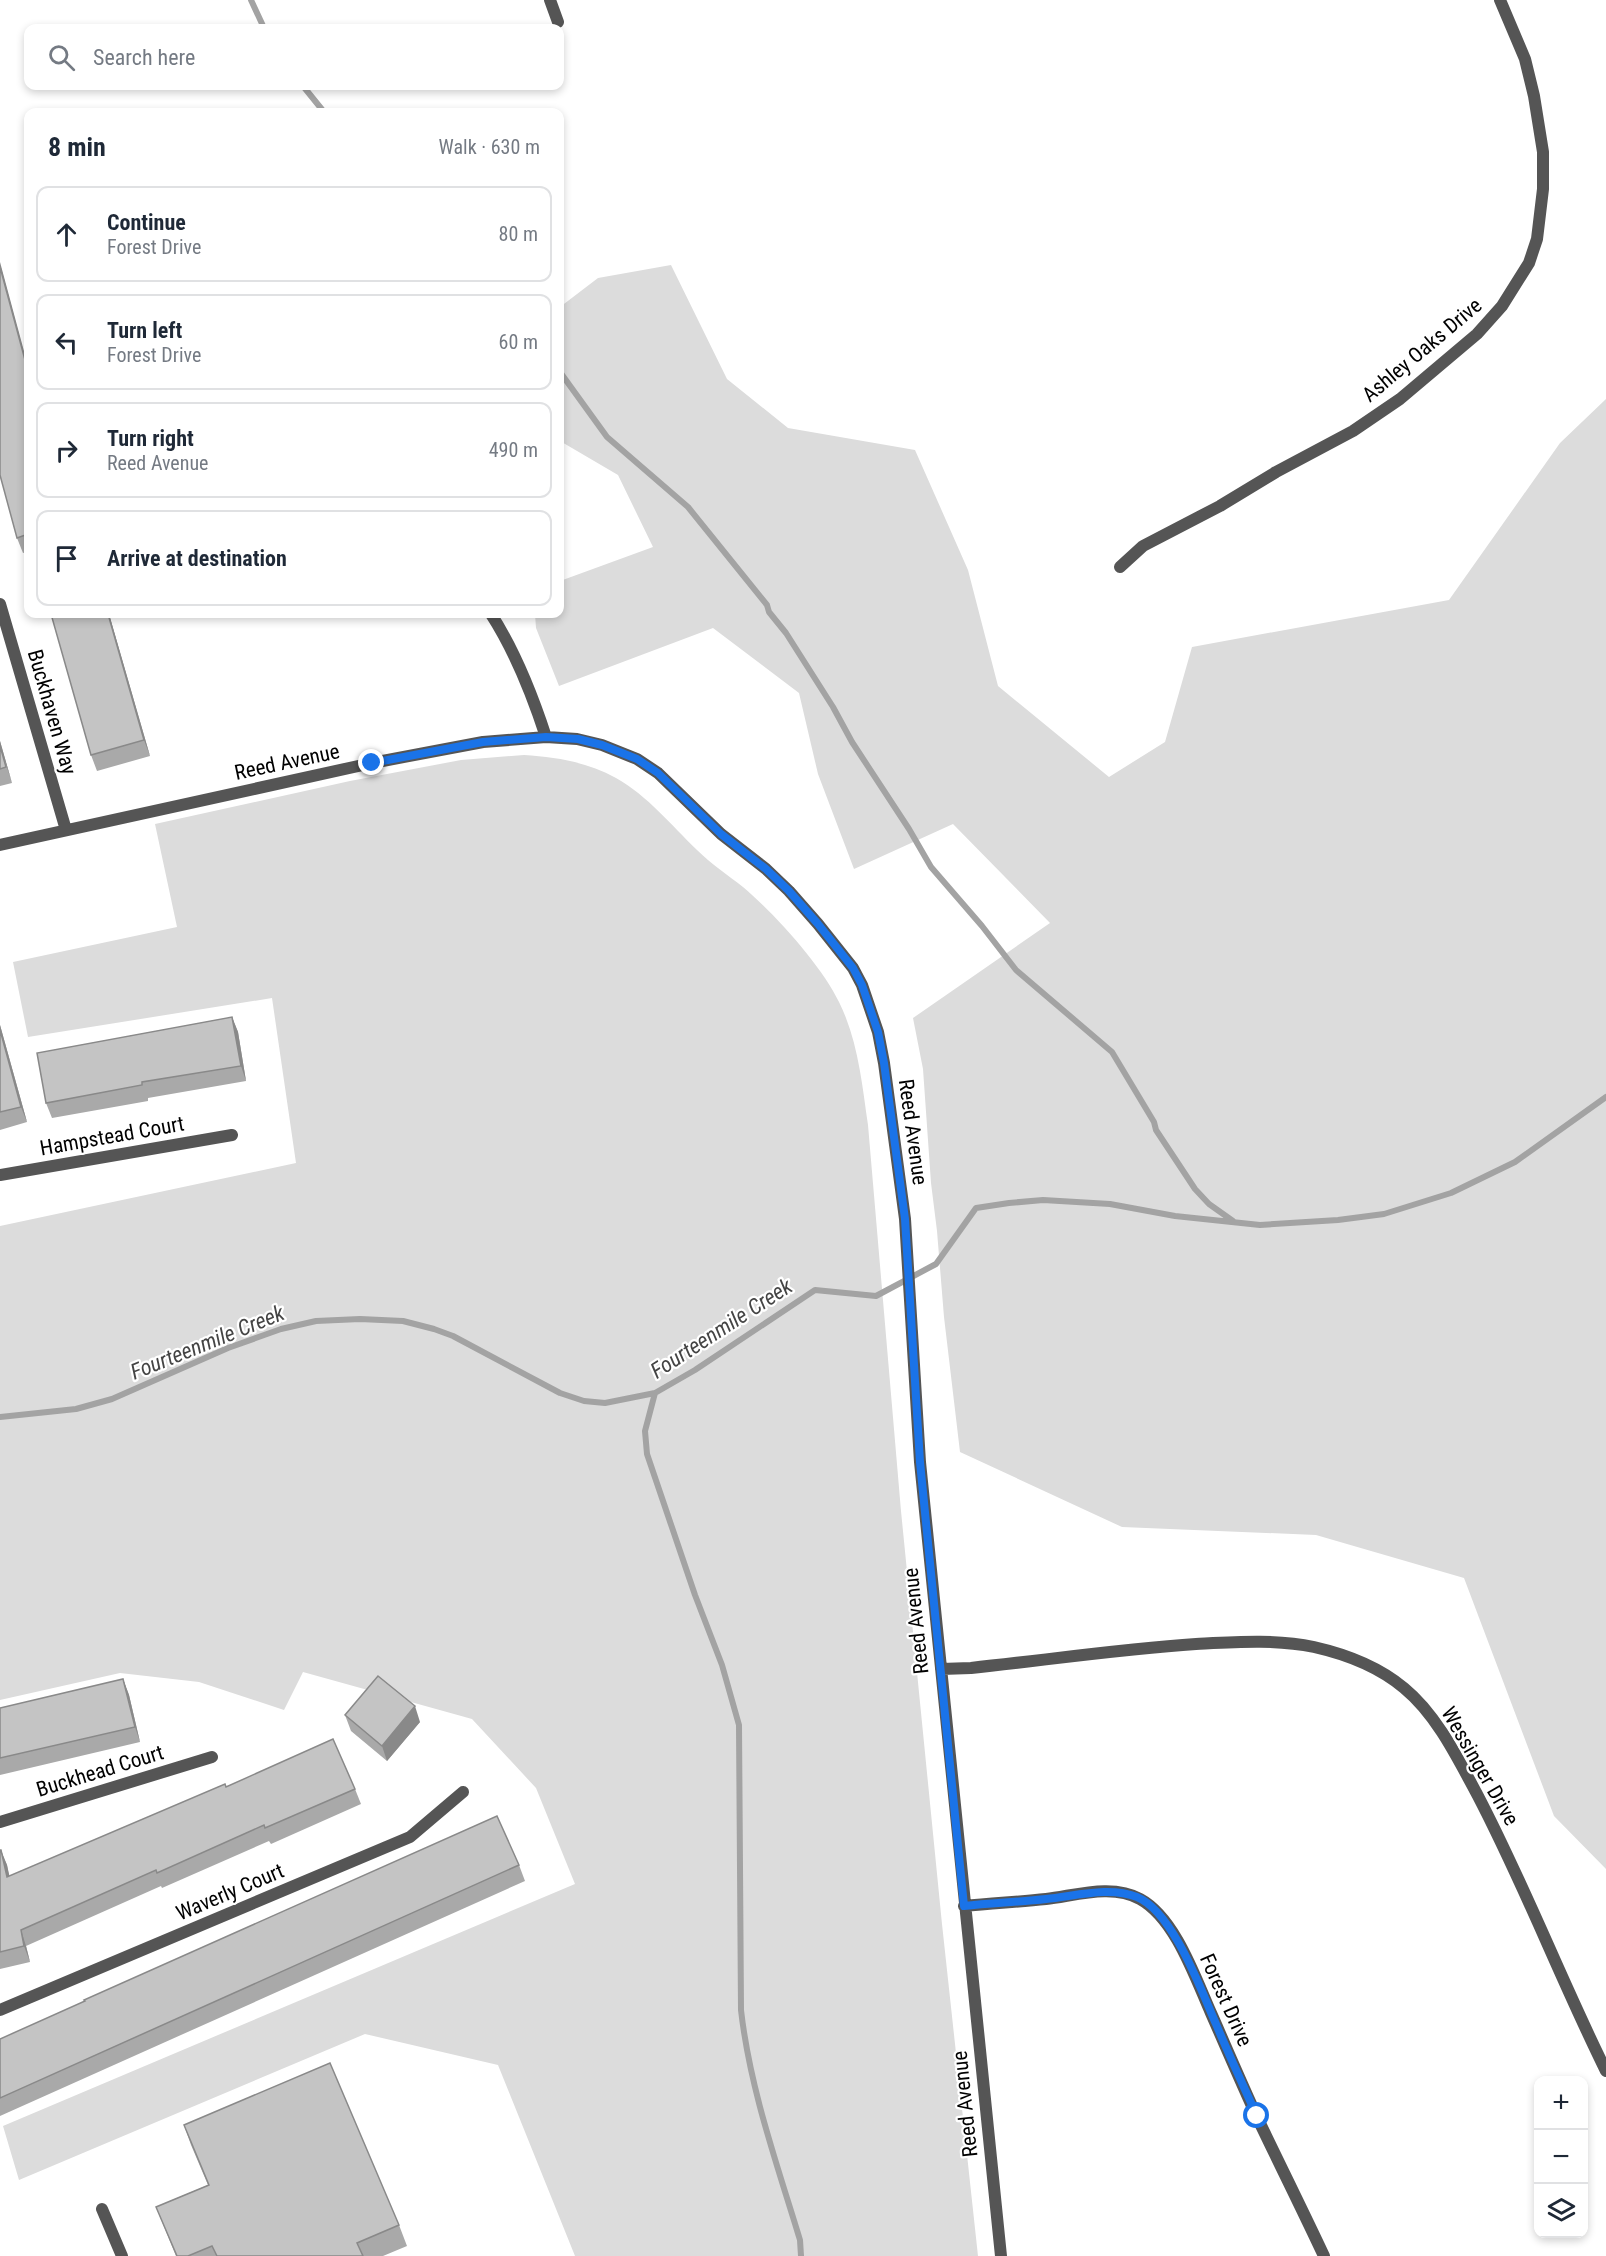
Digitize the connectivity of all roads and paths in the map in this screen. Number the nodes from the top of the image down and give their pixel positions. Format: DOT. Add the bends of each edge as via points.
graph roads {
  1 [pos="550,0"];
  2 [pos="1500,0"];
  3 [pos="558,22"];
  4 [pos="1120,567"];
  5 [pos="0,604"];
  6 [pos="493,618"];
  7 [pos="546,737"];
  8 [pos="66,830"];
  9 [pos="0,845"];
  10 [pos="232,1135"];
  11 [pos="0,1175"];
  12 [pos="941,1670"];
  13 [pos="212,1757"];
  14 [pos="463,1792"];
  15 [pos="0,1822"];
  16 [pos="964,1906"];
  17 [pos="0,2010"];
  18 [pos="1606,2071"];
  19 [pos="102,2209"];
  20 [pos="122,2256"];
  21 [pos="1001,2256"];
  22 [pos="1324,2256"];
  1 -- 3 [label="street"];
  2 -- 4 [label="street, Ashley Oaks Drive" via="1525,59 1543,152 1538,239 1502,306 1477,334 1400,399 1353,430 1143,546"];
  5 -- 8 [label="street, Buckhaven Way"];
  6 -- 7 [label="street" via="534,701"];
  7 -- 8 [label="street, Reed Avenue" via="483,742 372,763"];
  7 -- 12 [label="street, Reed Avenue" via="602,745 637,759 658,773 721,834 789,891 853,968 862,985 884,1063 905,1219 920,1462"];
  8 -- 9 [label="street, Reed Avenue"];
  10 -- 11 [label="street, Hampstead Court"];
  12 -- 16 [label="street, Reed Avenue"];
  12 -- 18 [label="street, Wessinger Drive" via="1168,1646 1275,1642 1332,1652 1377,1670 1421,1705 1469,1779 1540,1923"];
  13 -- 15 [label="street, Buckhead Court"];
  14 -- 17 [label="street, Waverly Court" via="410,1837"];
  16 -- 21 [label="street, Reed Avenue"];
  16 -- 22 [label="street, Forest Drive" via="1120,1893 1138,1898 1154,1909 1185,1956"];
  19 -- 20 [label="street"];
}
